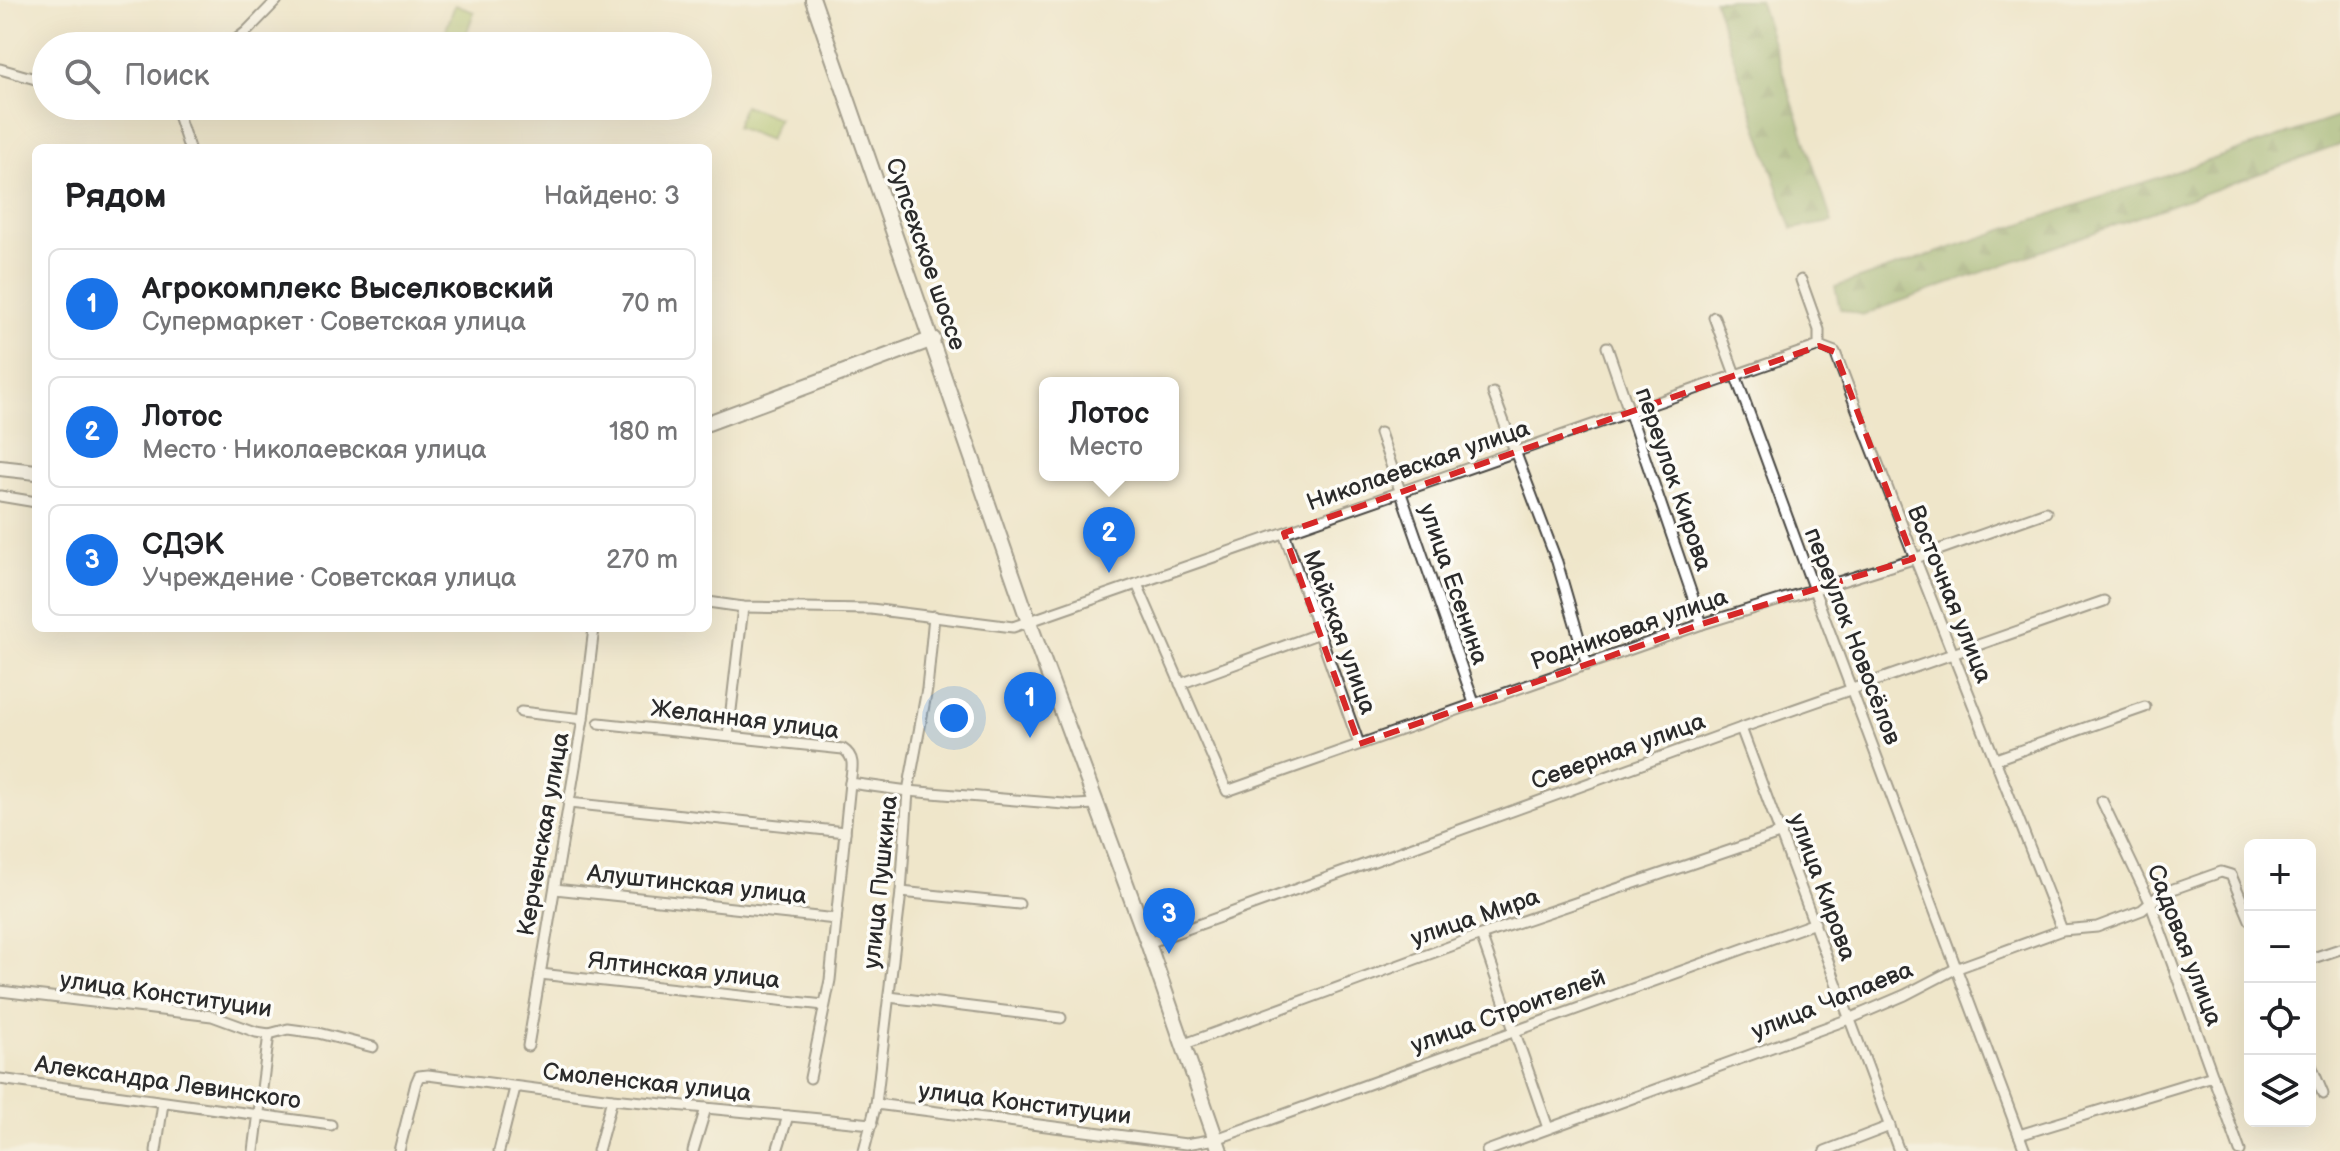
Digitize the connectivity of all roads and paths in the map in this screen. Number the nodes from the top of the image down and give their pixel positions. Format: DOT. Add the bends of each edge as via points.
graph roads {
  1 [pos="277,0"];
  2 [pos="813,0"];
  3 [pos="246,32"];
  4 [pos="0,69"];
  5 [pos="32,78"];
  6 [pos="180,120"];
  7 [pos="188,144"];
  8 [pos="1801,280"];
  9 [pos="1714,317"];
  10 [pos="933,339"];
  11 [pos="1819,346"];
  12 [pos="1607,347"];
  13 [pos="1734,375"];
  14 [pos="1493,393"];
  15 [pos="1630,412"];
  16 [pos="712,422"];
  17 [pos="1380,433"];
  18 [pos="1515,452"];
  19 [pos="0,468"];
  20 [pos="32,472"];
  21 [pos="1401,493"];
  22 [pos="0,496"];
  23 [pos="32,501"];
  24 [pos="2046,512"];
  25 [pos="1284,533"];
  26 [pos="1913,559"];
  27 [pos="1137,584"];
  28 [pos="1814,590"];
  29 [pos="2104,601"];
  30 [pos="712,603"];
  31 [pos="743,607"];
  32 [pos="934,616"];
  33 [pos="1029,622"];
  34 [pos="1702,624"];
  35 [pos="594,632"];
  36 [pos="1320,633"];
  37 [pos="1953,655"];
  38 [pos="1587,665"];
  39 [pos="1180,684"];
  40 [pos="1853,690"];
  41 [pos="1474,703"];
  42 [pos="2145,707"];
  43 [pos="521,712"];
  44 [pos="583,719"];
  45 [pos="599,723"];
  46 [pos="1741,728"];
  47 [pos="728,736"];
  48 [pos="1359,744"];
  49 [pos="1996,759"];
  50 [pos="850,783"];
  51 [pos="908,791"];
  52 [pos="2102,801"];
  53 [pos="569,803"];
  54 [pos="1095,804"];
  55 [pos="845,832"];
  56 [pos="1782,833"];
  57 [pos="555,889"];
  58 [pos="901,892"];
  59 [pos="2150,902"];
  60 [pos="1019,904"];
  61 [pos="2246,911"];
  62 [pos="836,919"];
  63 [pos="1815,923"];
  64 [pos="2062,930"];
  65 [pos="1481,935"];
  66 [pos="1148,943"];
  67 [pos="2340,949"];
  68 [pos="2316,957"];
  69 [pos="1955,969"];
  70 [pos="540,974"];
  71 [pos="0,991"];
  72 [pos="889,997"];
  73 [pos="824,1005"];
  74 [pos="1061,1018"];
  75 [pos="1849,1019"];
  76 [pos="1512,1031"];
  77 [pos="269,1034"];
  78 [pos="1182,1045"];
  79 [pos="528,1046"];
  80 [pos="373,1047"];
  81 [pos="2213,1076"];
  82 [pos="2316,1077"];
  83 [pos="810,1078"];
  84 [pos="0,1079"];
  85 [pos="515,1088"];
  86 [pos="2323,1094"];
  87 [pos="612,1099"];
  88 [pos="163,1103"];
  89 [pos="876,1104"];
  90 [pos="706,1108"];
  91 [pos="259,1115"];
  92 [pos="788,1116"];
  93 [pos="872,1124"];
  94 [pos="331,1125"];
  95 [pos="1890,1126"];
  96 [pos="1548,1128"];
  97 [pos="2019,1135"];
  98 [pos="1218,1145"];
  99 [pos="156,1151"];
  100 [pos="254,1151"];
  101 [pos="399,1151"];
  102 [pos="499,1151"];
  103 [pos="598,1151"];
  104 [pos="693,1151"];
  105 [pos="777,1151"];
  106 [pos="864,1151"];
  107 [pos="1487,1151"];
  108 [pos="1825,1151"];
  109 [pos="1899,1151"];
  110 [pos="2025,1151"];
  111 [pos="2240,1151"];
  1 -- 3 [label="street"];
  2 -- 10 [label="main road, Супсехское шоссе"];
  4 -- 5 [label="street"];
  6 -- 7 [label="street"];
  8 -- 11 [label="street, Восточная улица" via="1819,330"];
  9 -- 13 [label="street, переулок Новосёлов"];
  10 -- 16 [label="main road"];
  10 -- 33 [label="main road, Супсехское шоссе"];
  11 -- 13 [label="street, Николаевская улица"];
  11 -- 26 [label="street, Восточная улица" via="1835,352"];
  12 -- 15 [label="street, переулок Кирова"];
  13 -- 15 [label="street, Николаевская улица"];
  13 -- 28 [label="street, переулок Новосёлов"];
  14 -- 18 [label="street"];
  15 -- 18 [label="street, Николаевская улица"];
  15 -- 34 [label="street, переулок Кирова"];
  17 -- 21 [label="street, улица Есенина"];
  18 -- 21 [label="street, Николаевская улица"];
  18 -- 38 [label="street" via="1557,562"];
  19 -- 20 [label="main road"];
  21 -- 25 [label="street, Николаевская улица"];
  21 -- 41 [label="street, улица Есенина"];
  22 -- 23 [label="street"];
  24 -- 26 [label="street, Родниковая улица"];
  25 -- 27 [label="street, Николаевская улица"];
  25 -- 36 [label="street, Майская улица"];
  26 -- 28 [label="street, Родниковая улица"];
  26 -- 37 [label="street, Восточная улица"];
  27 -- 33 [label="street, Николаевская улица"];
  27 -- 39 [label="street"];
  28 -- 34 [label="street, Родниковая улица"];
  28 -- 40 [label="street, переулок Новосёлов"];
  29 -- 37 [label="street, Северная улица"];
  30 -- 31 [label="street, Николаевская улица"];
  31 -- 32 [label="street, Николаевская улица" via="871,609"];
  31 -- 47 [label="street"];
  32 -- 33 [label="street, Николаевская улица" via="1013,627"];
  32 -- 51 [label="street, улица Пушкина"];
  33 -- 54 [label="main road, Супсехское шоссе"];
  34 -- 38 [label="street, Родниковая улица"];
  35 -- 44 [label="street, Керченская улица"];
  36 -- 39 [label="street"];
  36 -- 48 [label="street, Майская улица"];
  37 -- 40 [label="street, Северная улица"];
  37 -- 49 [label="street, Восточная улица"];
  38 -- 41 [label="street, Родниковая улица"];
  39 -- 48 [label="street, Родниковая улица" via="1227,791"];
  40 -- 46 [label="street, Северная улица"];
  40 -- 69 [label="street, переулок Новосёлов"];
  41 -- 48 [label="street, Родниковая улица"];
  42 -- 49 [label="street"];
  43 -- 44 [label="street"];
  44 -- 53 [label="street, Керченская улица"];
  45 -- 47 [label="street, Желанная улица"];
  46 -- 56 [label="street, улица Кирова"];
  46 -- 66 [label="street, Северная улица"];
  47 -- 50 [label="street, Желанная улица" via="843,749 853,760"];
  49 -- 64 [label="street, Восточная улица"];
  50 -- 51 [label="street"];
  50 -- 55 [label="street, Желанная улица"];
  51 -- 54 [label="street"];
  51 -- 58 [label="street, улица Пушкина"];
  52 -- 59 [label="street, Садовая улица"];
  53 -- 55 [label="street"];
  53 -- 57 [label="street, Керченская улица"];
  54 -- 66 [label="main road, Супсехское шоссе"];
  55 -- 62 [label="street, Желанная улица"];
  56 -- 63 [label="street, улица Кирова"];
  56 -- 65 [label="street, улица Мира"];
  57 -- 62 [label="street, Алуштинская улица"];
  57 -- 70 [label="street, Керченская улица"];
  58 -- 60 [label="street"];
  58 -- 72 [label="street, улица Пушкина"];
  59 -- 61 [label="street, улица Чапаева" via="2221,872 2231,875"];
  59 -- 64 [label="street, улица Чапаева" via="2097,927"];
  59 -- 81 [label="street, Садовая улица"];
  62 -- 73 [label="street, Желанная улица"];
  63 -- 75 [label="street, улица Кирова"];
  63 -- 76 [label="street, улица Строителей"];
  64 -- 69 [label="street, улица Чапаева"];
  65 -- 76 [label="street"];
  65 -- 78 [label="street, улица Мира"];
  66 -- 78 [label="main road, Супсехское шоссе"];
  67 -- 68 [label="street"];
  69 -- 75 [label="street, улица Чапаева"];
  69 -- 97 [label="street, переулок Новосёлов"];
  70 -- 73 [label="street, Ялтинская улица"];
  70 -- 79 [label="street, Керченская улица"];
  71 -- 77 [label="street, улица Конституции" via="212,1016"];
  72 -- 74 [label="street"];
  72 -- 89 [label="street, улица Пушкина"];
  73 -- 83 [label="street, Желанная улица"];
  75 -- 95 [label="street, улица Кирова"];
  75 -- 96 [label="street, улица Чапаева"];
  76 -- 96 [label="street"];
  76 -- 98 [label="street, улица Строителей"];
  77 -- 80 [label="street, улица Конституции" via="288,1029"];
  77 -- 91 [label="street"];
  78 -- 98 [label="main road, Супсехское шоссе"];
  81 -- 97 [label="street"];
  81 -- 111 [label="street, Садовая улица"];
  82 -- 86 [label="street"];
  84 -- 88 [label="street, Александра Левинского"];
  85 -- 87 [label="street, Смоленская улица"];
  85 -- 101 [label="street, Смоленская улица" via="419,1076"];
  85 -- 102 [label="street"];
  87 -- 90 [label="street, Смоленская улица"];
  87 -- 103 [label="street"];
  88 -- 91 [label="street, Александра Левинского"];
  88 -- 99 [label="street"];
  89 -- 93 [label="street, улица Пушкина"];
  89 -- 98 [label="street, улица Конституции"];
  90 -- 92 [label="street, Смоленская улица"];
  90 -- 104 [label="street"];
  91 -- 94 [label="street, Александра Левинского"];
  91 -- 100 [label="street"];
  92 -- 93 [label="street, Смоленская улица"];
  92 -- 105 [label="street"];
  93 -- 106 [label="street, улица Пушкина"];
  95 -- 108 [label="street"];
  95 -- 109 [label="street, улица Кирова"];
  96 -- 107 [label="street, улица Чапаева"];
  97 -- 110 [label="street, переулок Новосёлов"];
}
